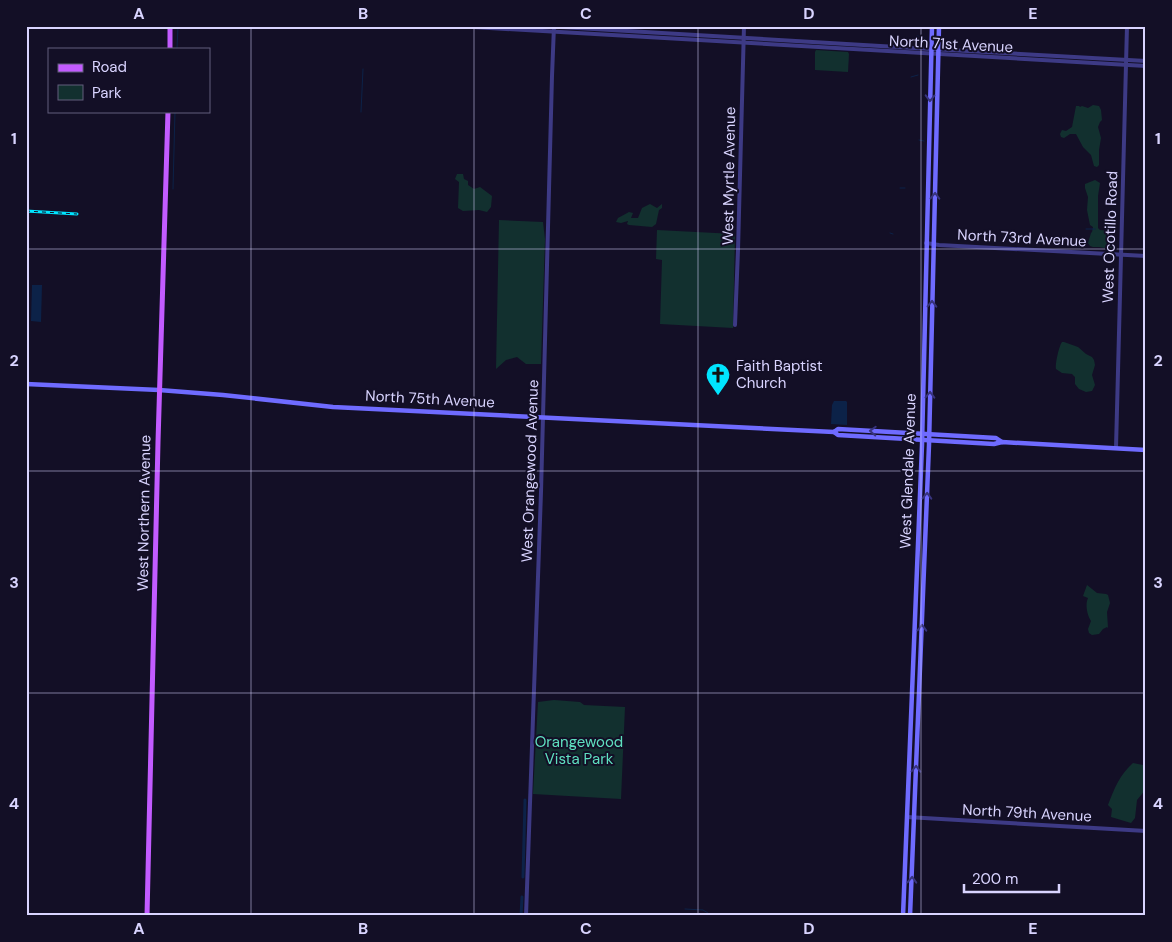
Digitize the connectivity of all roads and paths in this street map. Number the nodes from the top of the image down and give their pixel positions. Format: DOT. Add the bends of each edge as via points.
graph roads {
  1 [pos="170,26"];
  2 [pos="456,26"];
  3 [pos="543,26"];
  4 [pos="744,26"];
  5 [pos="932,26"];
  6 [pos="939,26"];
  7 [pos="1127,26"];
  8 [pos="554,28"];
  9 [pos="642,32"];
  10 [pos="642,37"];
  11 [pos="744,40"];
  12 [pos="170,48"];
  13 [pos="931,52"];
  14 [pos="938,52"];
  15 [pos="1126,60"];
  16 [pos="1146,61"];
  17 [pos="1126,65"];
  18 [pos="1146,66"];
  19 [pos="168,112"];
  20 [pos="926,243"];
  21 [pos="934,245"];
  22 [pos="1121,254"];
  23 [pos="1146,256"];
  24 [pos="735,325"];
  25 [pos="26,384"];
  26 [pos="159,390"];
  27 [pos="543,418"];
  28 [pos="834,432"];
  29 [pos="922,434"];
  30 [pos="929,437"];
  31 [pos="922,440"];
  32 [pos="1116,448"];
  33 [pos="1146,450"];
  34 [pos="907,817"];
  35 [pos="914,818"];
  36 [pos="1146,831"];
  37 [pos="147,916"];
  38 [pos="526,916"];
  39 [pos="903,916"];
  40 [pos="910,916"];
  1 -- 12 [label="main road"];
  2 -- 8 [label="street, North 71st Avenue"];
  3 -- 8 [label="street, North 71st Avenue"];
  4 -- 11 [label="street, West Myrtle Avenue"];
  5 -- 13 [label="main road, West Glendale Avenue"];
  6 -- 14 [label="main road, West Glendale Avenue"];
  7 -- 15 [label="street, West Ocotillo Road"];
  8 -- 9 [label="street, North 71st Avenue"];
  8 -- 10 [label="street, North 71st Avenue"];
  8 -- 27 [label="street, West Orangewood Avenue"];
  9 -- 10 [label="street"];
  9 -- 11 [label="street, North 71st Avenue"];
  10 -- 11 [label="street, North 71st Avenue"];
  11 -- 13 [label="street, North 71st Avenue"];
  11 -- 24 [label="street, West Myrtle Avenue"];
  13 -- 14 [label="street, North 71st Avenue"];
  13 -- 20 [label="main road, West Glendale Avenue, one-way"];
  14 -- 15 [label="street, North 71st Avenue"];
  14 -- 17 [label="street, North 71st Avenue"];
  21 -- 14 [label="main road, West Glendale Avenue, one-way"];
  15 -- 16 [label="street, North 71st Avenue"];
  15 -- 17 [label="street, West Ocotillo Road"];
  17 -- 18 [label="street, North 71st Avenue"];
  17 -- 22 [label="street, West Ocotillo Road"];
  19 -- 26 [label="main road, West Northern Avenue"];
  20 -- 21 [label="street, North 73rd Avenue"];
  20 -- 29 [label="main road, West Glendale Avenue"];
  21 -- 22 [label="street, North 73rd Avenue"];
  30 -- 21 [label="main road, West Glendale Avenue, one-way"];
  22 -- 23 [label="street, North 73rd Avenue"];
  22 -- 32 [label="street, West Ocotillo Road"];
  25 -- 26 [label="main road, North 75th Avenue"];
  26 -- 27 [label="main road, North 75th Avenue" via="333,407"];
  26 -- 37 [label="main road, West Northern Avenue"];
  27 -- 28 [label="main road, North 75th Avenue"];
  27 -- 38 [label="street, West Orangewood Avenue"];
  29 -- 28 [label="main road, North 75th Avenue, one-way" via="838,429"];
  28 -- 31 [label="main road, North 75th Avenue" via="838,435"];
  29 -- 30 [label="main road, North 75th Avenue"];
  29 -- 31 [label="main road, West Glendale Avenue"];
  30 -- 31 [label="main road, North 75th Avenue"];
  30 -- 32 [label="main road, North 75th Avenue" via="994,444"];
  35 -- 30 [label="main road, West Glendale Avenue, one-way"];
  31 -- 34 [label="main road, West Glendale Avenue"];
  32 -- 33 [label="main road, North 75th Avenue"];
  34 -- 35 [label="street, North 79th Avenue"];
  34 -- 39 [label="main road, West Glendale Avenue"];
  35 -- 36 [label="street, North 79th Avenue"];
  40 -- 35 [label="main road, West Glendale Avenue, one-way"];
}
